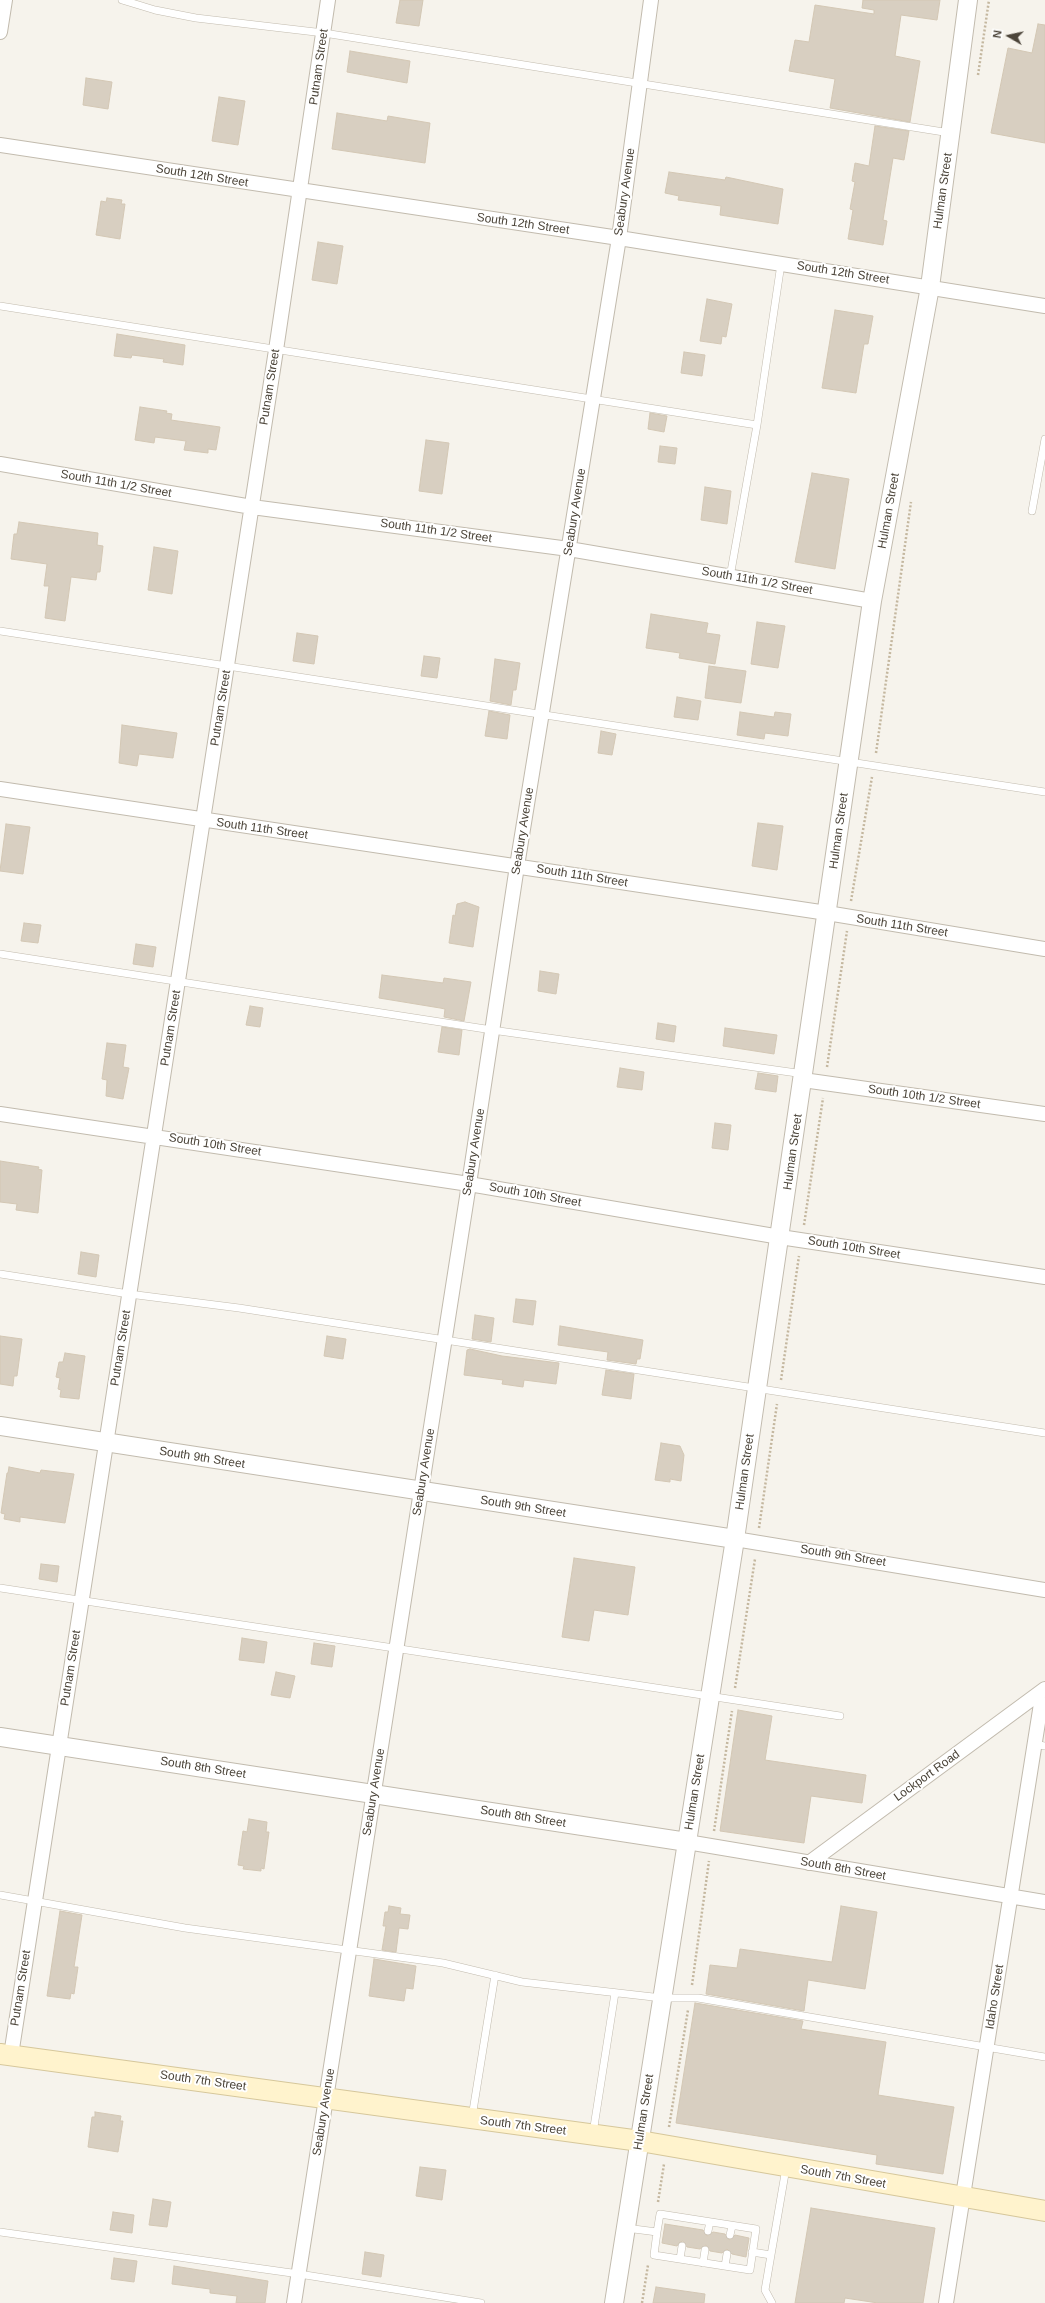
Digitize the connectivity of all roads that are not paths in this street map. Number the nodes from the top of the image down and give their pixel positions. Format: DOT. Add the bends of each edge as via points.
graph roads {
  1 [pos="5,0"];
  2 [pos="122,0"];
  3 [pos="328,0"];
  4 [pos="651,0"];
  5 [pos="968,0"];
  6 [pos="0,32"];
  7 [pos="324,33"];
  8 [pos="639,84"];
  9 [pos="950,133"];
  10 [pos="0,145"];
  11 [pos="301,192"];
  12 [pos="619,238"];
  13 [pos="781,264"];
  14 [pos="930,287"];
  15 [pos="0,306"];
  16 [pos="1045,306"];
  17 [pos="276,350"];
  18 [pos="593,400"];
  19 [pos="757,425"];
  20 [pos="1045,439"];
  21 [pos="0,464"];
  22 [pos="252,507"];
  23 [pos="1032,511"];
  24 [pos="569,549"];
  25 [pos="730,577"];
  26 [pos="872,601"];
  27 [pos="0,631"];
  28 [pos="227,666"];
  29 [pos="542,714"];
  30 [pos="849,762"];
  31 [pos="0,789"];
  32 [pos="1045,792"];
  33 [pos="203,821"];
  34 [pos="517,866"];
  35 [pos="827,913"];
  36 [pos="1045,949"];
  37 [pos="0,954"];
  38 [pos="178,983"];
  39 [pos="492,1030"];
  40 [pos="804,1077"];
  41 [pos="0,1114"];
  42 [pos="1045,1114"];
  43 [pos="154,1136"];
  44 [pos="469,1184"];
  45 [pos="780,1237"];
  46 [pos="0,1274"];
  47 [pos="1045,1277"];
  48 [pos="129,1294"];
  49 [pos="445,1341"];
  50 [pos="757,1390"];
  51 [pos="0,1426"];
  52 [pos="1045,1433"];
  53 [pos="106,1443"];
  54 [pos="422,1491"];
  55 [pos="735,1539"];
  56 [pos="0,1588"];
  57 [pos="1045,1590"];
  58 [pos="82,1600"];
  59 [pos="397,1649"];
  60 [pos="1044,1690"];
  61 [pos="710,1697"];
  62 [pos="840,1716"];
  63 [pos="0,1737"];
  64 [pos="1040,1745"];
  65 [pos="59,1746"];
  66 [pos="374,1794"];
  67 [pos="687,1842"];
  68 [pos="809,1863"];
  69 [pos="0,1895"];
  70 [pos="1010,1897"];
  71 [pos="35,1902"];
  72 [pos="1045,1902"];
  73 [pos="349,1952"];
  74 [pos="495,1975"];
  75 [pos="615,1992"];
  76 [pos="662,1998"];
  77 [pos="987,2047"];
  78 [pos="5,2054"];
  79 [pos="1045,2057"];
  80 [pos="327,2098"];
  81 [pos="472,2119"];
  82 [pos="592,2135"];
  83 [pos="640,2141"];
  84 [pos="786,2167"];
  85 [pos="964,2198"];
  86 [pos="1045,2211"];
  87 [pos="686,2219"];
  88 [pos="710,2222"];
  89 [pos="732,2226"];
  90 [pos="684,2227"];
  91 [pos="626,2228"];
  92 [pos="708,2231"];
  93 [pos="0,2232"];
  94 [pos="655,2232"];
  95 [pos="730,2234"];
  96 [pos="682,2246"];
  97 [pos="705,2250"];
  98 [pos="752,2252"];
  99 [pos="727,2254"];
  100 [pos="771,2255"];
  101 [pos="680,2259"];
  102 [pos="703,2263"];
  103 [pos="725,2266"];
  104 [pos="299,2274"];
  105 [pos="294,2303"];
  106 [pos="482,2303"];
  107 [pos="614,2303"];
  108 [pos="772,2303"];
  109 [pos="946,2303"];
  1 -- 6 [label="street"];
  2 -- 7 [label="lane" via="196,18"];
  3 -- 7 [label="street, Putnam Street"];
  4 -- 8 [label="street, Seabury Avenue"];
  5 -- 9 [label="street, Hulman Street"];
  7 -- 8 [label="lane"];
  7 -- 11 [label="street, Putnam Street"];
  8 -- 9 [label="lane"];
  8 -- 12 [label="street, Seabury Avenue"];
  9 -- 14 [label="street, Hulman Street"];
  10 -- 11 [label="street, South 12th Street"];
  11 -- 12 [label="street, South 12th Street"];
  11 -- 17 [label="street, Putnam Street"];
  12 -- 13 [label="street, South 12th Street"];
  12 -- 18 [label="street, Seabury Avenue"];
  13 -- 14 [label="street, South 12th Street"];
  13 -- 19 [label="lane"];
  14 -- 16 [label="street, South 12th Street"];
  14 -- 26 [label="street, Hulman Street"];
  15 -- 17 [label="lane"];
  17 -- 18 [label="lane"];
  17 -- 22 [label="street, Putnam Street"];
  18 -- 19 [label="lane"];
  18 -- 24 [label="street, Seabury Avenue"];
  19 -- 25 [label="lane"];
  20 -- 23 [label="lane"];
  21 -- 22 [label="street, South 11th 1/2 Street"];
  22 -- 24 [label="street, South 11th 1/2 Street"];
  22 -- 28 [label="street, Putnam Street"];
  24 -- 25 [label="street, South 11th 1/2 Street"];
  24 -- 29 [label="street, Seabury Avenue"];
  25 -- 26 [label="street, South 11th 1/2 Street"];
  26 -- 30 [label="street, Hulman Street"];
  27 -- 28 [label="lane"];
  28 -- 29 [label="lane"];
  28 -- 33 [label="street, Putnam Street"];
  29 -- 30 [label="lane"];
  29 -- 34 [label="street, Seabury Avenue"];
  30 -- 32 [label="lane"];
  30 -- 35 [label="street, Hulman Street"];
  31 -- 33 [label="street, South 11th Street"];
  33 -- 34 [label="street, South 11th Street"];
  33 -- 38 [label="street, Putnam Street"];
  34 -- 35 [label="street, South 11th Street"];
  34 -- 39 [label="street, Seabury Avenue"];
  35 -- 36 [label="street, South 11th Street"];
  35 -- 40 [label="street, Hulman Street"];
  37 -- 38 [label="lane"];
  38 -- 39 [label="lane"];
  38 -- 43 [label="street, Putnam Street"];
  39 -- 40 [label="lane"];
  39 -- 44 [label="street, Seabury Avenue"];
  40 -- 42 [label="street, South 10th 1/2 Street" via="825,1083"];
  40 -- 45 [label="street, Hulman Street"];
  41 -- 43 [label="street, South 10th Street"];
  43 -- 44 [label="street, South 10th Street"];
  43 -- 48 [label="street, Putnam Street"];
  44 -- 45 [label="street, South 10th Street"];
  44 -- 49 [label="street, Seabury Avenue"];
  45 -- 47 [label="street, South 10th Street"];
  45 -- 50 [label="street, Hulman Street"];
  46 -- 48 [label="lane"];
  48 -- 49 [label="lane" via="239,1308"];
  48 -- 53 [label="street, Putnam Street"];
  49 -- 50 [label="lane"];
  49 -- 54 [label="street, Seabury Avenue"];
  50 -- 52 [label="lane"];
  50 -- 55 [label="street, Hulman Street"];
  51 -- 53 [label="street, South 9th Street"];
  53 -- 54 [label="street, South 9th Street"];
  53 -- 58 [label="street, Putnam Street"];
  54 -- 55 [label="street, South 9th Street"];
  54 -- 59 [label="street, Seabury Avenue"];
  55 -- 57 [label="street, South 9th Street"];
  55 -- 61 [label="street, Hulman Street"];
  56 -- 58 [label="lane"];
  58 -- 59 [label="lane"];
  58 -- 65 [label="street, Putnam Street"];
  59 -- 61 [label="lane"];
  59 -- 66 [label="street, Seabury Avenue"];
  60 -- 64 [label="street, Idaho Street"];
  60 -- 68 [label="street, Lockport Road"];
  61 -- 62 [label="lane"];
  61 -- 67 [label="street, Hulman Street"];
  63 -- 65 [label="street, South 8th Street"];
  64 -- 70 [label="street, Idaho Street"];
  65 -- 66 [label="street, South 8th Street"];
  65 -- 71 [label="street, Putnam Street"];
  66 -- 67 [label="street, South 8th Street"];
  66 -- 73 [label="street, Seabury Avenue"];
  67 -- 68 [label="street, South 8th Street"];
  67 -- 76 [label="street, Hulman Street"];
  68 -- 70 [label="street, South 8th Street"];
  69 -- 71 [label="lane"];
  70 -- 72 [label="street, South 8th Street"];
  70 -- 77 [label="street, Idaho Street"];
  71 -- 73 [label="lane" via="185,1928"];
  71 -- 78 [label="street, Putnam Street"];
  73 -- 74 [label="lane" via="443,1963"];
  73 -- 80 [label="street, Seabury Avenue"];
  74 -- 75 [label="lane" via="522,1982"];
  74 -- 81 [label="lane"];
  75 -- 76 [label="lane"];
  75 -- 82 [label="lane"];
  76 -- 77 [label="lane" via="690,1998"];
  76 -- 83 [label="street, Hulman Street"];
  77 -- 79 [label="lane"];
  77 -- 85 [label="street, Idaho Street"];
  78 -- 80 [label="main road, South 7th Street"];
  80 -- 81 [label="main road, South 7th Street"];
  80 -- 104 [label="street, Seabury Avenue"];
  81 -- 82 [label="main road, South 7th Street"];
  82 -- 83 [label="main road, South 7th Street"];
  83 -- 84 [label="main road, South 7th Street"];
  83 -- 91 [label="street, Hulman Street"];
  84 -- 85 [label="main road, South 7th Street"];
  84 -- 100 [label="lane"];
  85 -- 86 [label="main road, South 7th Street"];
  85 -- 109 [label="street, Idaho Street"];
  87 -- 88 [label="lane"];
  87 -- 90 [label="lane"];
  87 -- 94 [label="lane" via="660,2214"];
  88 -- 89 [label="lane"];
  88 -- 92 [label="lane"];
  89 -- 95 [label="lane"];
  89 -- 98 [label="lane" via="756,2229"];
  91 -- 94 [label="lane"];
  91 -- 107 [label="street, Hulman Street"];
  93 -- 104 [label="lane"];
  94 -- 101 [label="lane" via="654,2255"];
  96 -- 101 [label="lane"];
  97 -- 102 [label="lane"];
  98 -- 100 [label="lane"];
  98 -- 103 [label="lane" via="750,2270"];
  99 -- 103 [label="lane"];
  100 -- 108 [label="lane" via="765,2290"];
  101 -- 102 [label="lane"];
  102 -- 103 [label="lane"];
  104 -- 105 [label="street, Seabury Avenue"];
  104 -- 106 [label="lane"];
}
